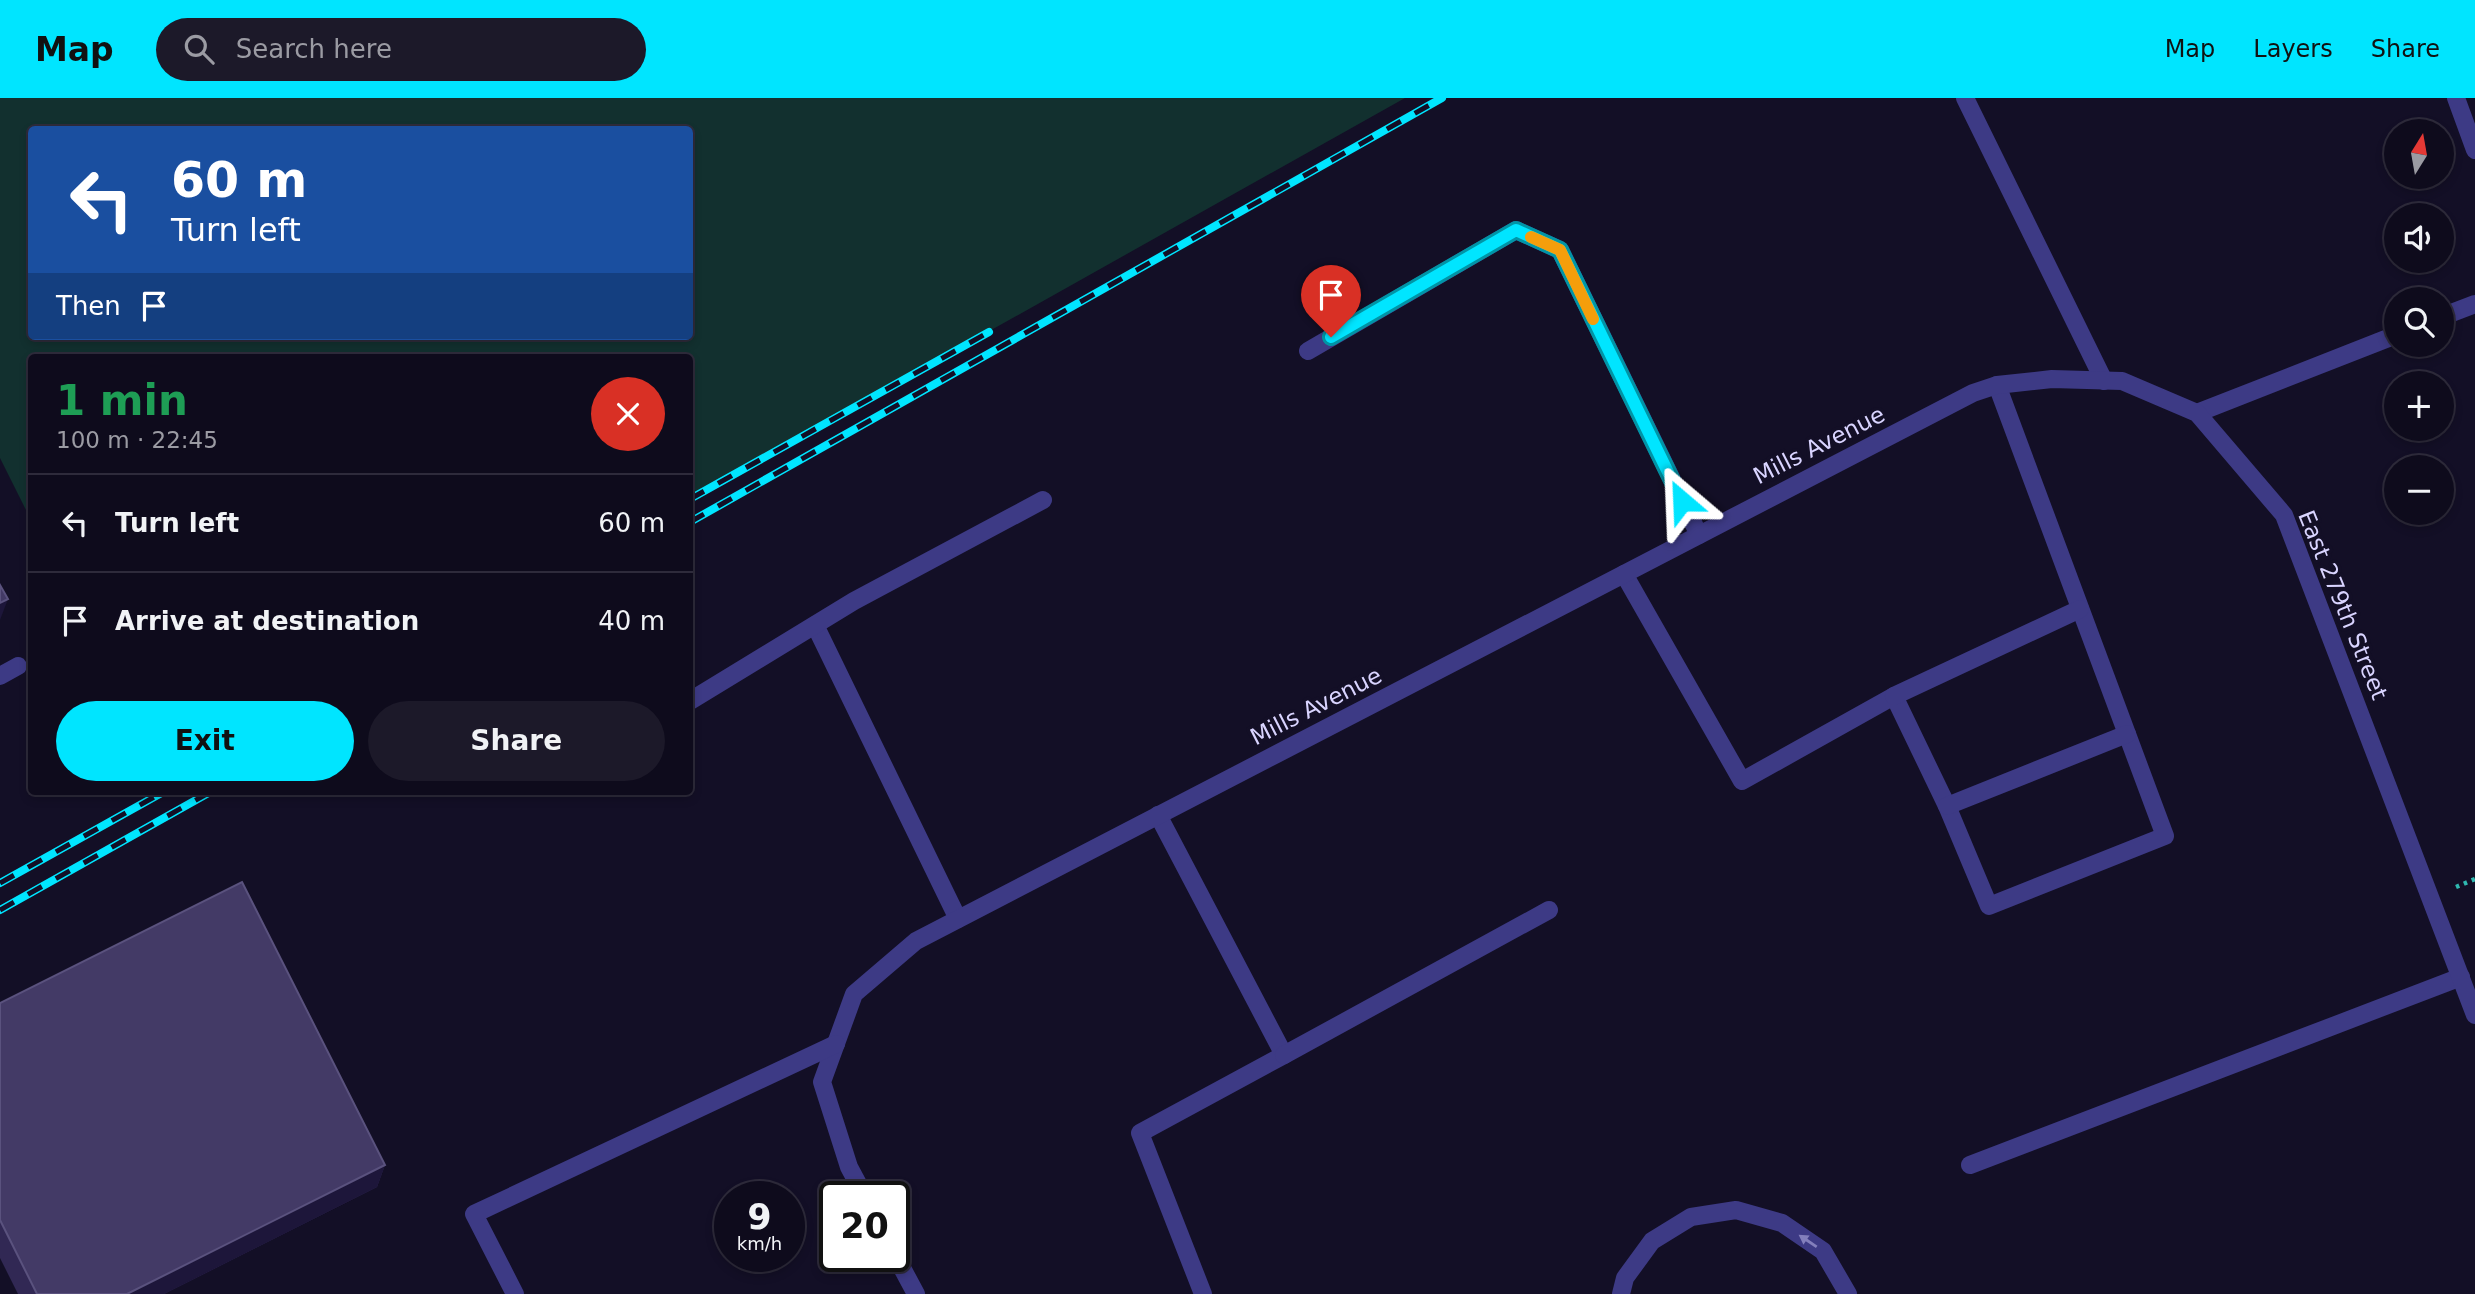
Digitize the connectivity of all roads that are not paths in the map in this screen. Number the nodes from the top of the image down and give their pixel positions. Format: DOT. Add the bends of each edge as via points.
graph roads {
  1 [pos="1965,98"];
  2 [pos="2456,98"];
  3 [pos="2475,150"];
  4 [pos="2475,304"];
  5 [pos="2454,312"];
  6 [pos="2384,340"];
  7 [pos="1308,351"];
  8 [pos="2104,381"];
  9 [pos="1997,385"];
  10 [pos="1973,393"];
  11 [pos="2197,413"];
  12 [pos="1043,500"];
  13 [pos="1699,535"];
  14 [pos="1624,574"];
  15 [pos="2080,608"];
  16 [pos="815,625"];
  17 [pos="18,666"];
  18 [pos="0,676"];
  19 [pos="1894,696"];
  20 [pos="693,699"];
  21 [pos="2127,734"];
  22 [pos="1947,806"];
  23 [pos="1158,815"];
  24 [pos="1549,910"];
  25 [pos="958,919"];
  26 [pos="2461,977"];
  27 [pos="2475,1015"];
  28 [pos="836,1044"];
  29 [pos="1284,1055"];
  30 [pos="1970,1166"];
  31 [pos="856,1181"];
  32 [pos="904,1272"];
  33 [pos="515,1294"];
  34 [pos="916,1294"];
  35 [pos="1203,1294"];
  36 [pos="1622,1294"];
  37 [pos="1848,1294"];
  1 -- 8 [label="street"];
  2 -- 3 [label="street"];
  4 -- 5 [label="street"];
  6 -- 11 [label="street"];
  7 -- 13 [label="street" via="1516,230 1560,250"];
  8 -- 9 [label="street, East 279th Street" via="2052,379"];
  8 -- 11 [label="street, East 279th Street" via="2122,381"];
  9 -- 10 [label="street, East 279th Street"];
  9 -- 15 [label="street"];
  10 -- 13 [label="street, Mills Avenue"];
  11 -- 26 [label="street, East 279th Street" via="2284,515"];
  12 -- 16 [label="street"];
  13 -- 14 [label="street, Mills Avenue"];
  14 -- 19 [label="street" via="1742,781"];
  14 -- 23 [label="street, Mills Avenue"];
  15 -- 19 [label="street"];
  15 -- 21 [label="street"];
  16 -- 20 [label="street"];
  16 -- 25 [label="street"];
  17 -- 18 [label="street"];
  19 -- 22 [label="street"];
  21 -- 22 [label="street"];
  21 -- 22 [label="street" via="2165,836 1989,906"];
  23 -- 25 [label="street, Mills Avenue"];
  23 -- 29 [label="street"];
  24 -- 29 [label="street"];
  25 -- 28 [label="street, Mills Avenue" via="916,941 855,994"];
  26 -- 27 [label="street, East 279th Street"];
  26 -- 30 [label="street"];
  28 -- 31 [label="street, Mills Avenue" via="822,1083"];
  28 -- 33 [label="street" via="474,1214"];
  29 -- 35 [label="street" via="1140,1133"];
  32 -- 34 [label="street"];
  37 -- 36 [label="street, one-way" via="1823,1251 1782,1223 1736,1210 1691,1217 1653,1241 1625,1278"];
}
